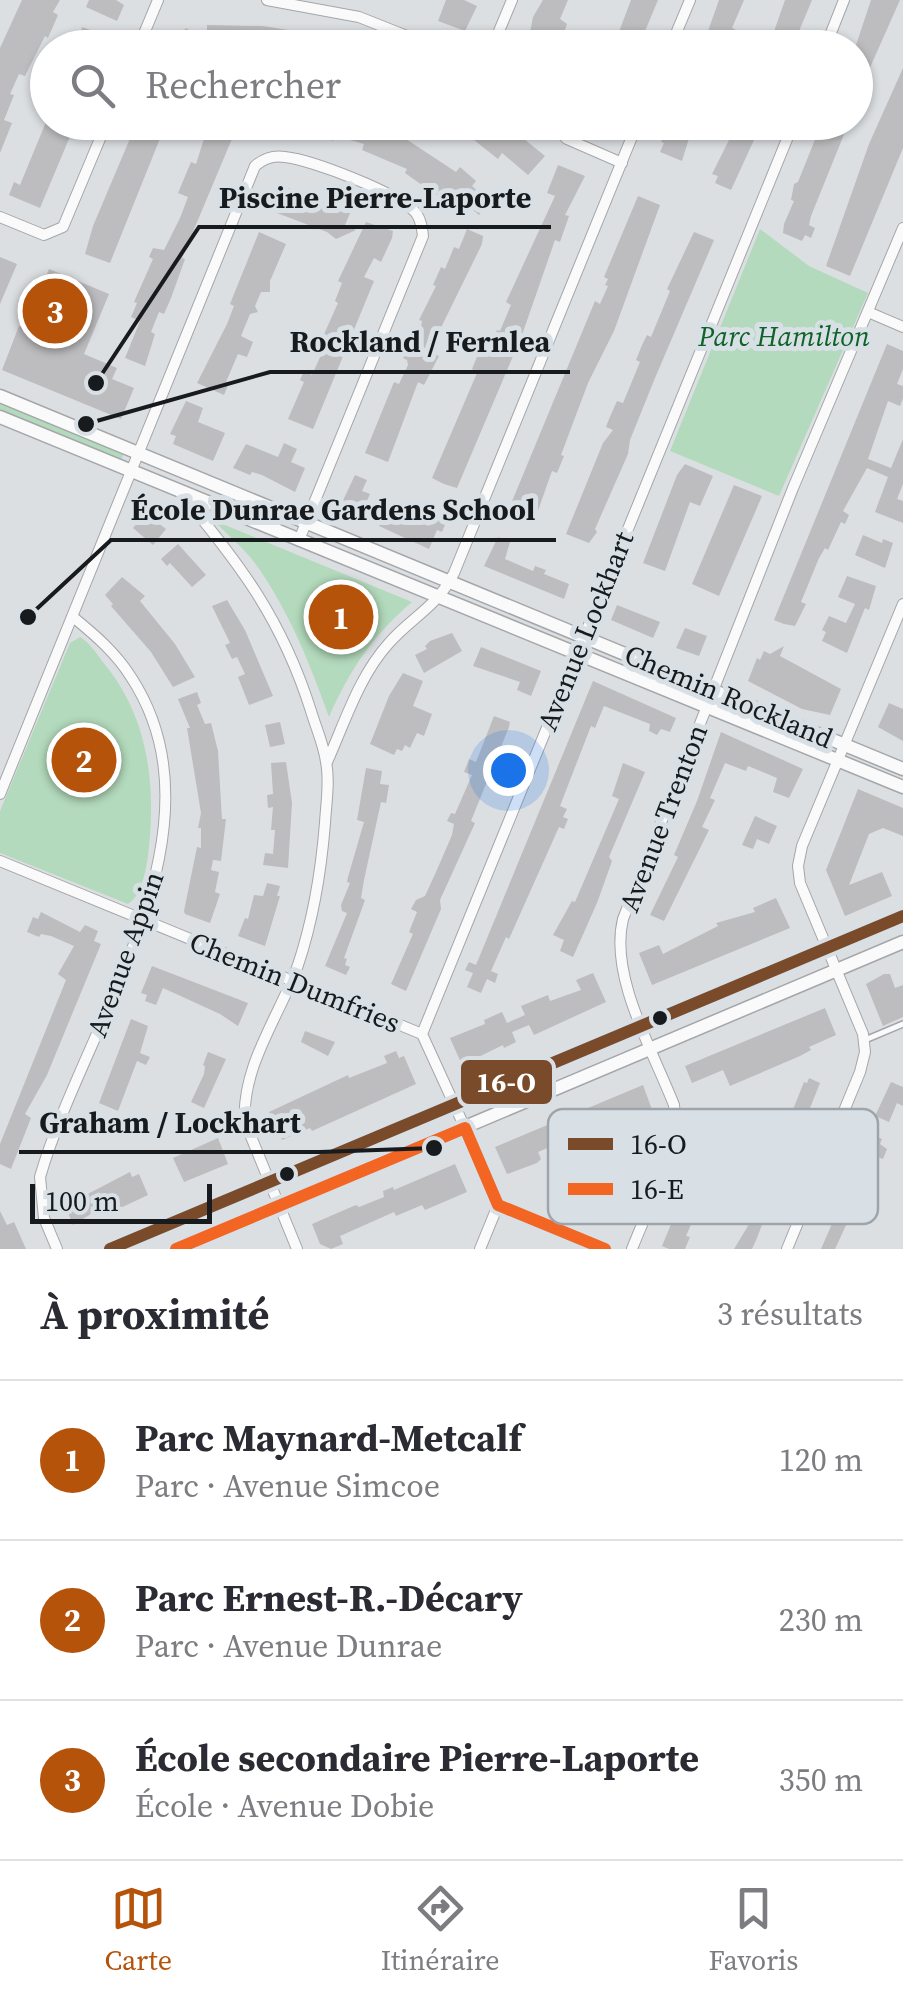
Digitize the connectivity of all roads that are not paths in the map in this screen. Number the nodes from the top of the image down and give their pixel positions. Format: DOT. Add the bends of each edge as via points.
graph roads {
  1 [pos="158,0"];
  2 [pos="267,0"];
  3 [pos="512,0"];
  4 [pos="690,0"];
  5 [pos="844,0"];
  6 [pos="334,5"];
  7 [pos="146,30"];
  8 [pos="396,30"];
  9 [pos="500,30"];
  10 [pos="678,30"];
  11 [pos="832,30"];
  12 [pos="99,140"];
  13 [pos="570,140"];
  14 [pos="631,140"];
  15 [pos="787,140"];
  16 [pos="622,163"];
  17 [pos="0,218"];
  18 [pos="903,228"];
  19 [pos="868,312"];
  20 [pos="903,327"];
  21 [pos="0,396"];
  22 [pos="0,417"];
  23 [pos="140,454"];
  24 [pos="133,471"];
  25 [pos="179,490"];
  26 [pos="306,522"];
  27 [pos="299,540"];
  28 [pos="450,581"];
  29 [pos="440,597"];
  30 [pos="903,604"];
  31 [pos="73,616"];
  32 [pos="584,636"];
  33 [pos="576,653"];
  34 [pos="714,690"];
  35 [pos="707,707"];
  36 [pos="846,744"];
  37 [pos="839,761"];
  38 [pos="327,763"];
  39 [pos="903,769"];
  40 [pos="903,786"];
  41 [pos="0,794"];
  42 [pos="0,861"];
  43 [pos="903,916"];
  44 [pos="142,919"];
  45 [pos="903,942"];
  46 [pos="826,948"];
  47 [pos="836,971"];
  48 [pos="292,980"];
  49 [pos="903,1024"];
  50 [pos="642,1025"];
  51 [pos="422,1034"];
  52 [pos="865,1040"];
  53 [pos="652,1049"];
  54 [pos="454,1103"];
  55 [pos="675,1109"];
  56 [pos="845,1109"];
  57 [pos="465,1128"];
  58 [pos="270,1180"];
  59 [pos="498,1204"];
  60 [pos="280,1206"];
  61 [pos="642,1224"];
  62 [pos="797,1224"];
  63 [pos="57,1249"];
  64 [pos="110,1249"];
  65 [pos="176,1249"];
  66 [pos="297,1249"];
  67 [pos="480,1249"];
  68 [pos="604,1249"];
  69 [pos="632,1249"];
  70 [pos="787,1249"];
  1 -- 7 [label="street"];
  2 -- 6 [label="street"];
  3 -- 9 [label="street"];
  4 -- 10 [label="street"];
  5 -- 11 [label="street"];
  6 -- 8 [label="street"];
  12 -- 17 [label="street" via="62,226 50,234"];
  13 -- 16 [label="street"];
  14 -- 16 [label="street"];
  15 -- 32 [label="street, Avenue Lockhart"];
  16 -- 28 [label="street"];
  18 -- 19 [label="street, Avenue Trenton"];
  19 -- 20 [label="street"];
  19 -- 34 [label="street, Avenue Trenton"];
  21 -- 23 [label="street, Chemin Rockland"];
  22 -- 24 [label="street, Chemin Rockland"];
  23 -- 24 [label="street"];
  23 -- 26 [label="street, Chemin Rockland"];
  23 -- 26 [label="street" via="255,166 284,156 352,177 410,208 423,236"];
  24 -- 25 [label="street, Chemin Rockland"];
  24 -- 31 [label="street"];
  25 -- 27 [label="street, Chemin Rockland"];
  25 -- 38 [label="street" via="276,622"];
  26 -- 27 [label="street"];
  26 -- 28 [label="street, Chemin Rockland"];
  27 -- 29 [label="street, Chemin Rockland"];
  28 -- 29 [label="street"];
  28 -- 32 [label="street, Chemin Rockland"];
  29 -- 33 [label="street, Chemin Rockland"];
  29 -- 38 [label="street" via="390,641 367,672"];
  30 -- 36 [label="street"];
  31 -- 41 [label="street"];
  31 -- 44 [label="street, Avenue Appin" via="132,678 160,749 164,828"];
  32 -- 33 [label="street, Avenue Lockhart"];
  32 -- 34 [label="street, Chemin Rockland"];
  33 -- 35 [label="street, Chemin Rockland"];
  33 -- 51 [label="street, Avenue Lockhart"];
  34 -- 35 [label="street, Avenue Trenton"];
  34 -- 36 [label="street, Chemin Rockland"];
  35 -- 37 [label="street, Chemin Rockland"];
  35 -- 50 [label="street, Avenue Trenton" via="619,934 622,969"];
  36 -- 37 [label="street"];
  36 -- 39 [label="street, Chemin Rockland"];
  37 -- 40 [label="street, Chemin Rockland"];
  37 -- 46 [label="street" via="798,866"];
  38 -- 48 [label="street" via="322,870 314,919"];
  42 -- 44 [label="street, Chemin Dumfries"];
  43 -- 46 [label="street"];
  44 -- 48 [label="street, Chemin Dumfries"];
  44 -- 63 [label="street, Avenue Appin" via="40,1177 44,1218"];
  45 -- 47 [label="street"];
  46 -- 47 [label="street"];
  46 -- 50 [label="street"];
  47 -- 52 [label="street"];
  47 -- 53 [label="street"];
  48 -- 51 [label="street, Chemin Dumfries"];
  48 -- 58 [label="street" via="247,1083 244,1105"];
  49 -- 52 [label="lane"];
  50 -- 53 [label="street, Avenue Trenton"];
  50 -- 54 [label="street"];
  51 -- 54 [label="street"];
  52 -- 56 [label="street"];
  53 -- 55 [label="street, Avenue Trenton"];
  53 -- 57 [label="street"];
  54 -- 57 [label="street"];
  54 -- 58 [label="street"];
  57 -- 59 [label="street"];
  57 -- 60 [label="street"];
  58 -- 60 [label="street"];
  58 -- 64 [label="street"];
  59 -- 67 [label="street"];
  59 -- 68 [label="street"];
  60 -- 65 [label="street"];
  60 -- 66 [label="street"];
  61 -- 69 [label="street, Avenue Trenton"];
  62 -- 70 [label="street"];
}
